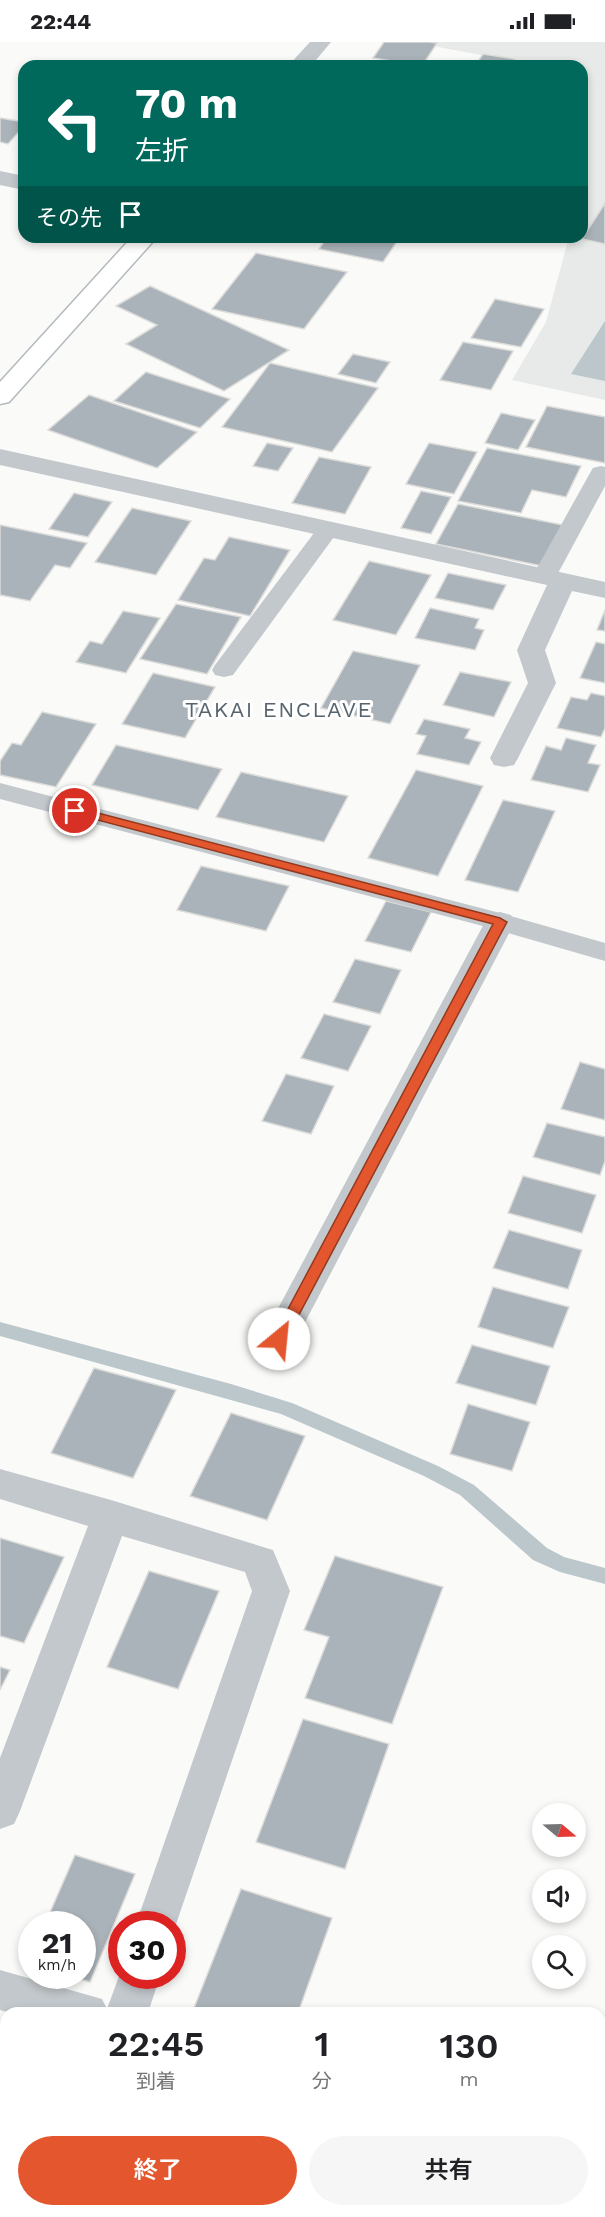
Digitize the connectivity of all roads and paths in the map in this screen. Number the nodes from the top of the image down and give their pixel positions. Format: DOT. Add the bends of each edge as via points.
graph roads {
  1 [pos="321,42"];
  2 [pos="304,60"];
  3 [pos="0,178"];
  4 [pos="18,182"];
  5 [pos="140,243"];
  6 [pos="1,394"];
  7 [pos="0,457"];
  8 [pos="601,472"];
  9 [pos="328,530"];
  10 [pos="554,579"];
  11 [pos="605,590"];
  12 [pos="224,670"];
  13 [pos="504,758"];
  14 [pos="0,791"];
  15 [pos="500,922"];
  16 [pos="605,952"];
  17 [pos="279,1339"];
  18 [pos="0,1484"];
  19 [pos="111,1515"];
  20 [pos="0,1811"];
  21 [pos="161,1911"];
  22 [pos="135,1989"];
  23 [pos="0,1990"];
  24 [pos="64,2007"];
  25 [pos="129,2007"];
  1 -- 2 [label="street"];
  3 -- 4 [label="street"];
  5 -- 6 [label="street"];
  7 -- 9 [label="street"];
  8 -- 10 [label="lane"];
  9 -- 10 [label="street"];
  9 -- 12 [label="lane"];
  10 -- 11 [label="street"];
  10 -- 13 [label="street" via="531,650 542,683"];
  14 -- 15 [label="lane"];
  15 -- 16 [label="lane"];
  15 -- 17 [label="street"];
  18 -- 19 [label="street"];
  19 -- 20 [label="street"];
  19 -- 21 [label="street" via="260,1561 271,1591"];
  22 -- 25 [label="street"];
  23 -- 24 [label="street"];
}
